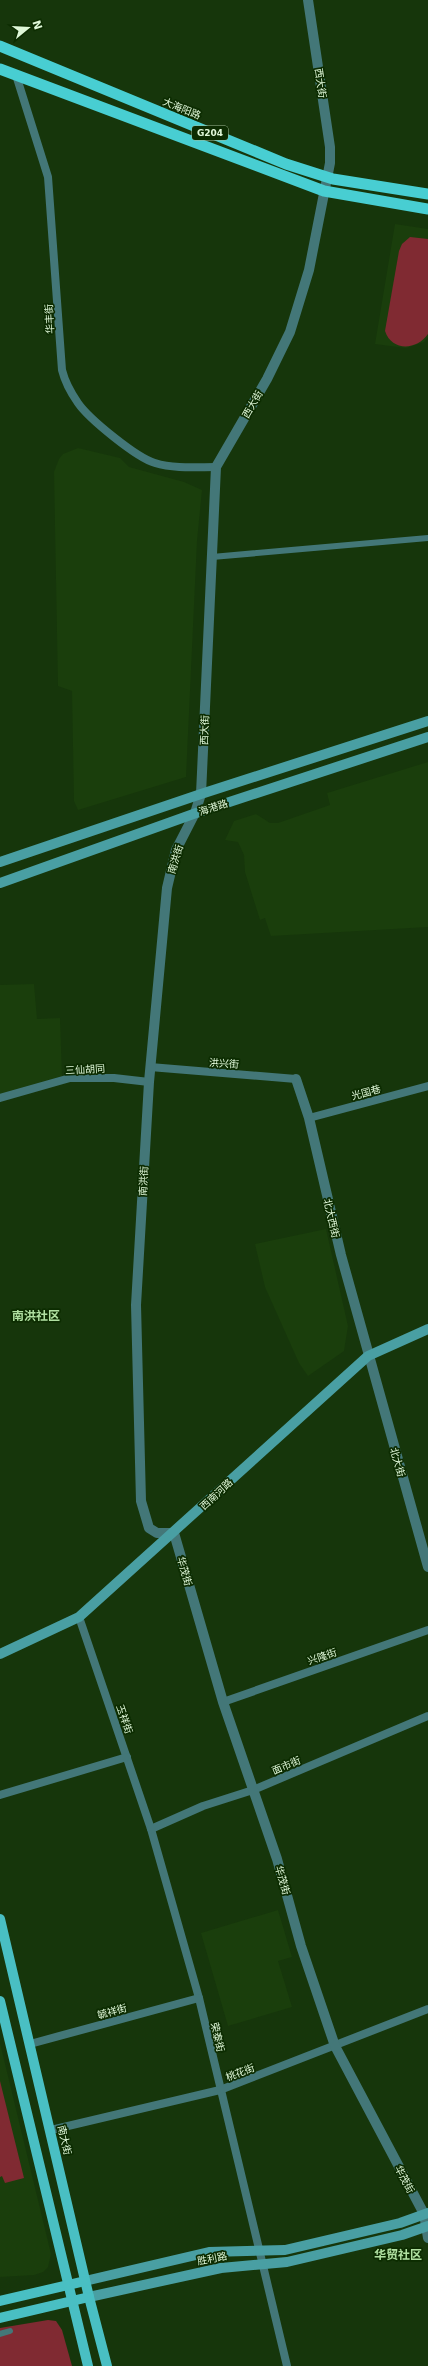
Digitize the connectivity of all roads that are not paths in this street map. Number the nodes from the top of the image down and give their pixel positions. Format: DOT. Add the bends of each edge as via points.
graph roads {
  1 [pos="308,0"];
  2 [pos="0,46"];
  3 [pos="0,69"];
  4 [pos="16,75"];
  5 [pos="327,177"];
  6 [pos="324,191"];
  7 [pos="428,194"];
  8 [pos="428,209"];
  9 [pos="216,467"];
  10 [pos="428,538"];
  11 [pos="212,557"];
  12 [pos="428,721"];
  13 [pos="428,737"];
  14 [pos="201,794"];
  15 [pos="195,813"];
  16 [pos="0,862"];
  17 [pos="0,883"];
  18 [pos="150,1067"];
  19 [pos="296,1079"];
  20 [pos="149,1082"];
  21 [pos="428,1086"];
  22 [pos="0,1098"];
  23 [pos="309,1118"];
  24 [pos="428,1329"];
  25 [pos="368,1356"];
  26 [pos="174,1533"];
  27 [pos="428,1567"];
  28 [pos="79,1617"];
  29 [pos="428,1630"];
  30 [pos="0,1654"];
  31 [pos="223,1702"];
  32 [pos="428,1716"];
  33 [pos="127,1757"];
  34 [pos="253,1790"];
  35 [pos="0,1795"];
  36 [pos="151,1829"];
  37 [pos="0,1919"];
  38 [pos="199,1998"];
  39 [pos="0,2001"];
  40 [pos="428,2009"];
  41 [pos="30,2044"];
  42 [pos="336,2046"];
  43 [pos="220,2090"];
  44 [pos="51,2130"];
  45 [pos="426,2214"];
  46 [pos="427,2226"];
  47 [pos="428,2238"];
  48 [pos="259,2252"];
  49 [pos="262,2263"];
  50 [pos="85,2282"];
  51 [pos="67,2286"];
  52 [pos="89,2297"];
  53 [pos="0,2301"];
  54 [pos="71,2302"];
  55 [pos="0,2318"];
  56 [pos="10,2331"];
  57 [pos="0,2334"];
  58 [pos="88,2366"];
  59 [pos="107,2366"];
  60 [pos="288,2366"];
  1 -- 5 [label="street, 西大街" via="330,147"];
  2 -- 5 [label="highway, 大海阳路 / G204" via="286,164"];
  3 -- 4 [label="highway, G204"];
  4 -- 6 [label="highway, G204"];
  4 -- 9 [label="street, 华丰街" via="48,177 65,382 79,404 94,420 129,448 154,463 182,467"];
  5 -- 6 [label="street, 西大街"];
  5 -- 7 [label="highway, 大海阳路 / G204"];
  6 -- 8 [label="highway, G204"];
  6 -- 9 [label="street, 西大街" via="309,270 290,332"];
  9 -- 11 [label="street, 西大街"];
  10 -- 11 [label="street"];
  11 -- 14 [label="street, 西大街"];
  12 -- 14 [label="main road, 海港路"];
  13 -- 15 [label="main road, 海港路"];
  14 -- 15 [label="street, 西大街"];
  14 -- 16 [label="main road, 海港路"];
  15 -- 17 [label="main road, 海港路"];
  15 -- 18 [label="street, 南洪街" via="176,850 167,888"];
  18 -- 19 [label="street, 洪兴街"];
  18 -- 20 [label="street, 南洪街"];
  19 -- 23 [label="street, 北大西街"];
  20 -- 22 [label="street, 三仙胡同" via="114,1078 70,1078"];
  20 -- 26 [label="street, 南洪街" via="136,1305 141,1494 149,1528 157,1533"];
  21 -- 23 [label="street, 光国巷"];
  23 -- 25 [label="street, 北大西街"];
  24 -- 25 [label="main road, 西南河路"];
  25 -- 26 [label="main road, 西南河路"];
  25 -- 27 [label="street, 北大街"];
  26 -- 28 [label="main road, 西南河路"];
  26 -- 31 [label="street, 华茂街"];
  28 -- 30 [label="main road, 西南河路"];
  28 -- 33 [label="street, 玉祥街"];
  29 -- 31 [label="street, 兴隆街"];
  31 -- 34 [label="street, 华茂街"];
  32 -- 34 [label="street, 面市街"];
  33 -- 35 [label="street"];
  33 -- 36 [label="street, 玉祥街"];
  34 -- 36 [label="street, 面市街" via="203,1806"];
  34 -- 42 [label="street, 华茂街" via="277,1859 301,1946"];
  36 -- 38 [label="street, 荣泰街"];
  37 -- 41 [label="main road, 南大街"];
  38 -- 41 [label="street, 毓祥街"];
  38 -- 43 [label="street, 荣泰街"];
  39 -- 51 [label="main road"];
  40 -- 42 [label="street, 桃花街"];
  41 -- 44 [label="main road, 南大街"];
  42 -- 43 [label="street, 桃花街"];
  42 -- 45 [label="street, 华茂街"];
  43 -- 44 [label="street, 桃花街"];
  43 -- 48 [label="street, 荣泰街"];
  44 -- 50 [label="main road, 南大街"];
  45 -- 46 [label="street, 华茂街"];
  45 -- 48 [label="main road, 胜利路" via="400,2223 285,2250"];
  46 -- 47 [label="street, 华茂街"];
  46 -- 49 [label="main road, 胜利路" via="402,2235 287,2262"];
  48 -- 49 [label="street, 荣泰街"];
  48 -- 50 [label="main road, 胜利路" via="208,2252"];
  49 -- 52 [label="main road, 胜利路" via="221,2268"];
  49 -- 60 [label="street, 荣泰街"];
  50 -- 51 [label="main road, 胜利路"];
  50 -- 52 [label="main road, 南大街"];
  51 -- 53 [label="main road, 胜利路"];
  51 -- 54 [label="main road"];
  52 -- 54 [label="main road, 胜利路"];
  52 -- 59 [label="main road, 南大街"];
  54 -- 55 [label="main road, 胜利路"];
  54 -- 58 [label="main road"];
  56 -- 57 [label="street"];
}
